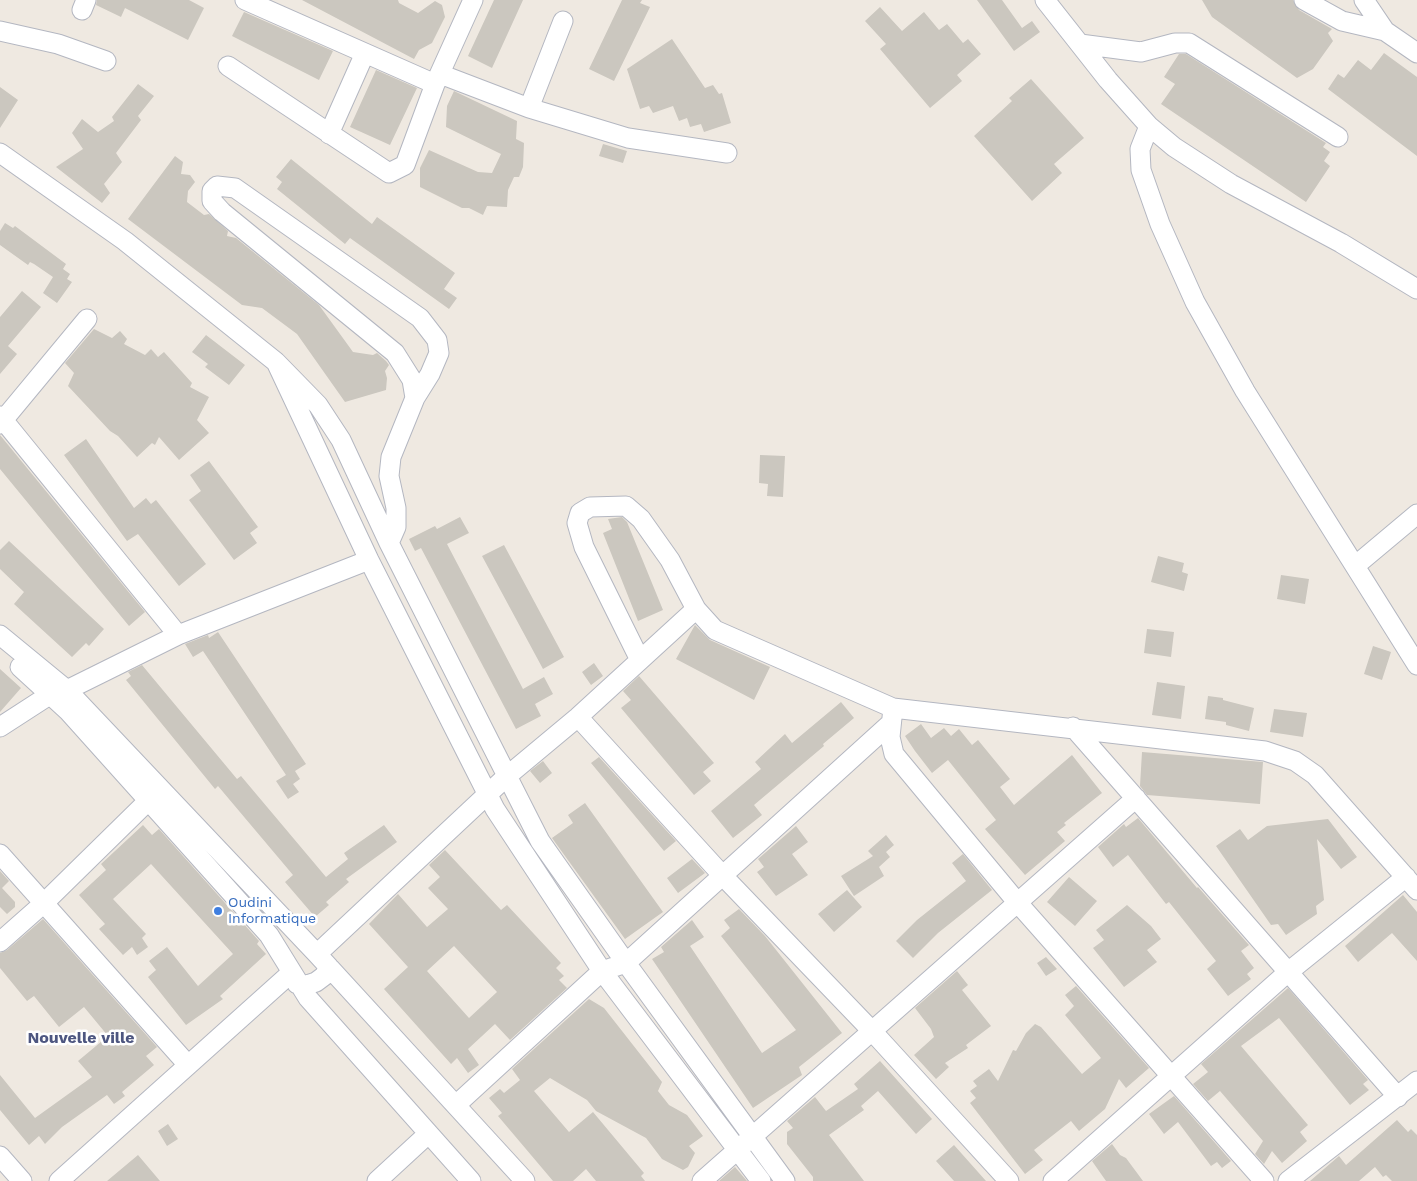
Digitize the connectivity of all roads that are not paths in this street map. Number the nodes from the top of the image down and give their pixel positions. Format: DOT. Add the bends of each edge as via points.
graph roads {
  1 [pos="245,0"];
  2 [pos="473,0"];
  3 [pos="1045,0"];
  4 [pos="1304,0"];
  5 [pos="1364,0"];
  6 [pos="563,21"];
  7 [pos="0,31"];
  8 [pos="1385,31"];
  9 [pos="1080,44"];
  10 [pos="365,53"];
  11 [pos="1417,54"];
  12 [pos="106,61"];
  13 [pos="228,66"];
  14 [pos="437,79"];
  15 [pos="529,108"];
  16 [pos="1149,126"];
  17 [pos="330,134"];
  18 [pos="1338,138"];
  19 [pos="0,153"];
  20 [pos="727,153"];
  21 [pos="1417,289"];
  22 [pos="87,319"];
  23 [pos="276,362"];
  24 [pos="415,398"];
  25 [pos="1,420"];
  26 [pos="1417,514"];
  27 [pos="389,543"];
  28 [pos="369,560"];
  29 [pos="1355,566"];
  30 [pos="696,609"];
  31 [pos="0,634"];
  32 [pos="178,635"];
  33 [pos="0,650"];
  34 [pos="640,660"];
  35 [pos="1417,665"];
  36 [pos="59,692"];
  37 [pos="892,716"];
  38 [pos="578,717"];
  39 [pos="0,727"];
  40 [pos="1073,728"];
  41 [pos="506,777"];
  42 [pos="488,796"];
  43 [pos="1136,798"];
  44 [pos="148,801"];
  45 [pos="0,854"];
  46 [pos="723,876"];
  47 [pos="1412,883"];
  48 [pos="1017,902"];
  49 [pos="44,903"];
  50 [pos="0,942"];
  51 [pos="319,956"];
  52 [pos="626,963"];
  53 [pos="602,971"];
  54 [pos="291,973"];
  55 [pos="1287,973"];
  56 [pos="872,1031"];
  57 [pos="188,1065"];
  58 [pos="1171,1076"];
  59 [pos="1417,1081"];
  60 [pos="1398,1097"];
  61 [pos="456,1105"];
  62 [pos="428,1134"];
  63 [pos="744,1143"];
  64 [pos="0,1156"];
  65 [pos="22,1181"];
  66 [pos="59,1181"];
  67 [pos="377,1181"];
  68 [pos="471,1181"];
  69 [pos="525,1181"];
  70 [pos="702,1181"];
  71 [pos="761,1181"];
  72 [pos="784,1181"];
  73 [pos="1009,1181"];
  74 [pos="1053,1181"];
  75 [pos="1264,1181"];
  76 [pos="1288,1181"];
  1 -- 10 [label="street"];
  2 -- 14 [label="street"];
  3 -- 9 [label="street"];
  4 -- 8 [label="street" via="1342,21"];
  5 -- 8 [label="street"];
  6 -- 15 [label="street"];
  7 -- 12 [label="street" via="58,44"];
  8 -- 11 [label="street"];
  9 -- 16 [label="street"];
  9 -- 18 [label="street" via="1141,52 1175,43 1189,43"];
  10 -- 14 [label="street"];
  10 -- 17 [label="street"];
  13 -- 17 [label="street"];
  14 -- 15 [label="street"];
  14 -- 17 [label="street" via="405,166 389,173"];
  15 -- 20 [label="street" via="628,138"];
  16 -- 21 [label="street" via="1174,147 1231,184"];
  16 -- 29 [label="street" via="1140,149 1144,183 1195,302 1245,391"];
  19 -- 23 [label="street" via="125,242"];
  22 -- 25 [label="street"];
  23 -- 27 [label="street" via="318,405 341,440"];
  23 -- 28 [label="street"];
  24 -- 24 [label="street" via="412,380 395,354 222,212 212,201 212,191 217,186 235,188 420,318 437,340 438,353"];
  24 -- 27 [label="street" via="391,457 389,476 396,508 396,527"];
  25 -- 32 [label="street"];
  26 -- 29 [label="street"];
  27 -- 41 [label="street"];
  28 -- 32 [label="street"];
  28 -- 42 [label="street"];
  29 -- 35 [label="street"];
  30 -- 34 [label="street"];
  30 -- 34 [label="street" via="670,560 641,519 626,506 590,507 580,514 577,523 584,547"];
  30 -- 37 [label="street" via="715,630"];
  31 -- 36 [label="street"];
  32 -- 36 [label="street"];
  33 -- 36 [label="street"];
  34 -- 38 [label="street"];
  36 -- 39 [label="street"];
  36 -- 44 [label="street"];
  36 -- 51 [label="street"];
  37 -- 40 [label="street"];
  37 -- 46 [label="street"];
  37 -- 48 [label="street" via="890,737 894,754"];
  38 -- 41 [label="street"];
  38 -- 46 [label="street"];
  40 -- 43 [label="street"];
  40 -- 47 [label="street" via="1285,756 1315,775"];
  41 -- 42 [label="street"];
  41 -- 52 [label="street" via="540,841"];
  42 -- 51 [label="street"];
  42 -- 53 [label="street"];
  43 -- 48 [label="street"];
  43 -- 55 [label="street"];
  44 -- 49 [label="street"];
  44 -- 54 [label="street" via="269,935"];
  45 -- 49 [label="street"];
  46 -- 52 [label="street"];
  46 -- 56 [label="street"];
  47 -- 55 [label="street"];
  48 -- 56 [label="street"];
  48 -- 58 [label="street"];
  49 -- 50 [label="street"];
  49 -- 57 [label="street"];
  51 -- 54 [label="street" via="296,952"];
  51 -- 54 [label="street" via="324,976 316,982 307,985"];
  51 -- 61 [label="street"];
  52 -- 53 [label="street"];
  52 -- 63 [label="street"];
  53 -- 61 [label="street"];
  53 -- 63 [label="street"];
  54 -- 57 [label="street"];
  54 -- 62 [label="street"];
  55 -- 58 [label="street"];
  55 -- 60 [label="street"];
  56 -- 63 [label="street"];
  56 -- 73 [label="street"];
  57 -- 66 [label="street"];
  58 -- 74 [label="street"];
  58 -- 75 [label="street"];
  59 -- 60 [label="street"];
  60 -- 76 [label="street"];
  61 -- 69 [label="street"];
  62 -- 67 [label="street"];
  62 -- 68 [label="street"];
  63 -- 70 [label="street"];
  63 -- 71 [label="street"];
  63 -- 72 [label="street"];
  64 -- 65 [label="street"];
}
